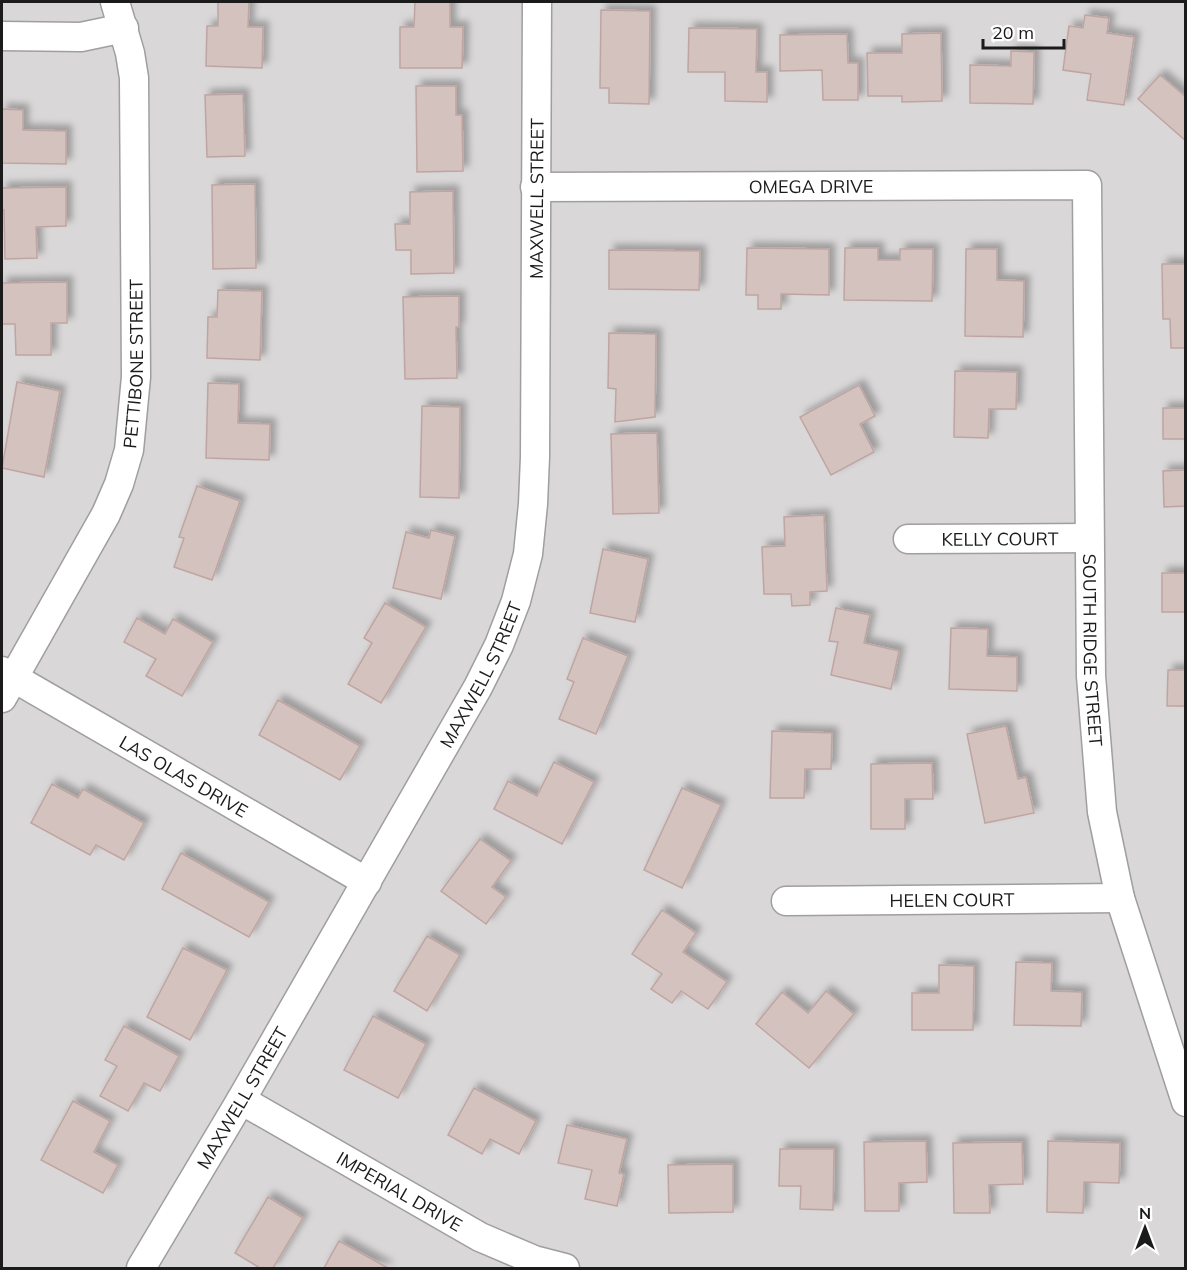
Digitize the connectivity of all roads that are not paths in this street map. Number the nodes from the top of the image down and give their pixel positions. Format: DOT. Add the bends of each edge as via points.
graph roads {
  1 [pos="115,2"];
  2 [pos="537,2"];
  3 [pos="124,28"];
  4 [pos="2,36"];
  5 [pos="1087,185"];
  6 [pos="535,187"];
  7 [pos="1089,538"];
  8 [pos="908,539"];
  9 [pos="5,682"];
  10 [pos="367,882"];
  11 [pos="1120,898"];
  12 [pos="786,901"];
  13 [pos="241,1100"];
  14 [pos="1185,1102"];
  15 [pos="141,1269"];
  16 [pos="565,1269"];
  1 -- 3 [label="street, PETTIBONE STREET"];
  2 -- 6 [label="street, MAXWELL STREET"];
  3 -- 4 [label="street" via="81,37"];
  3 -- 9 [label="street, PETTIBONE STREET" via="135,103 136,377 129,450 106,514"];
  5 -- 6 [label="street, OMEGA DRIVE"];
  5 -- 7 [label="street, SOUTH RIDGE STREET"];
  6 -- 10 [label="street, MAXWELL STREET" via="535,457 528,554 499,645"];
  7 -- 8 [label="street, KELLY COURT"];
  7 -- 11 [label="street, SOUTH RIDGE STREET" via="1091,676 1102,812"];
  9 -- 10 [label="street, LAS OLAS DRIVE"];
  10 -- 13 [label="street, MAXWELL STREET"];
  11 -- 12 [label="street, HELEN COURT"];
  11 -- 14 [label="street, SOUTH RIDGE STREET"];
  13 -- 15 [label="street, MAXWELL STREET"];
  13 -- 16 [label="street, IMPERIAL DRIVE" via="480,1237"];
}
